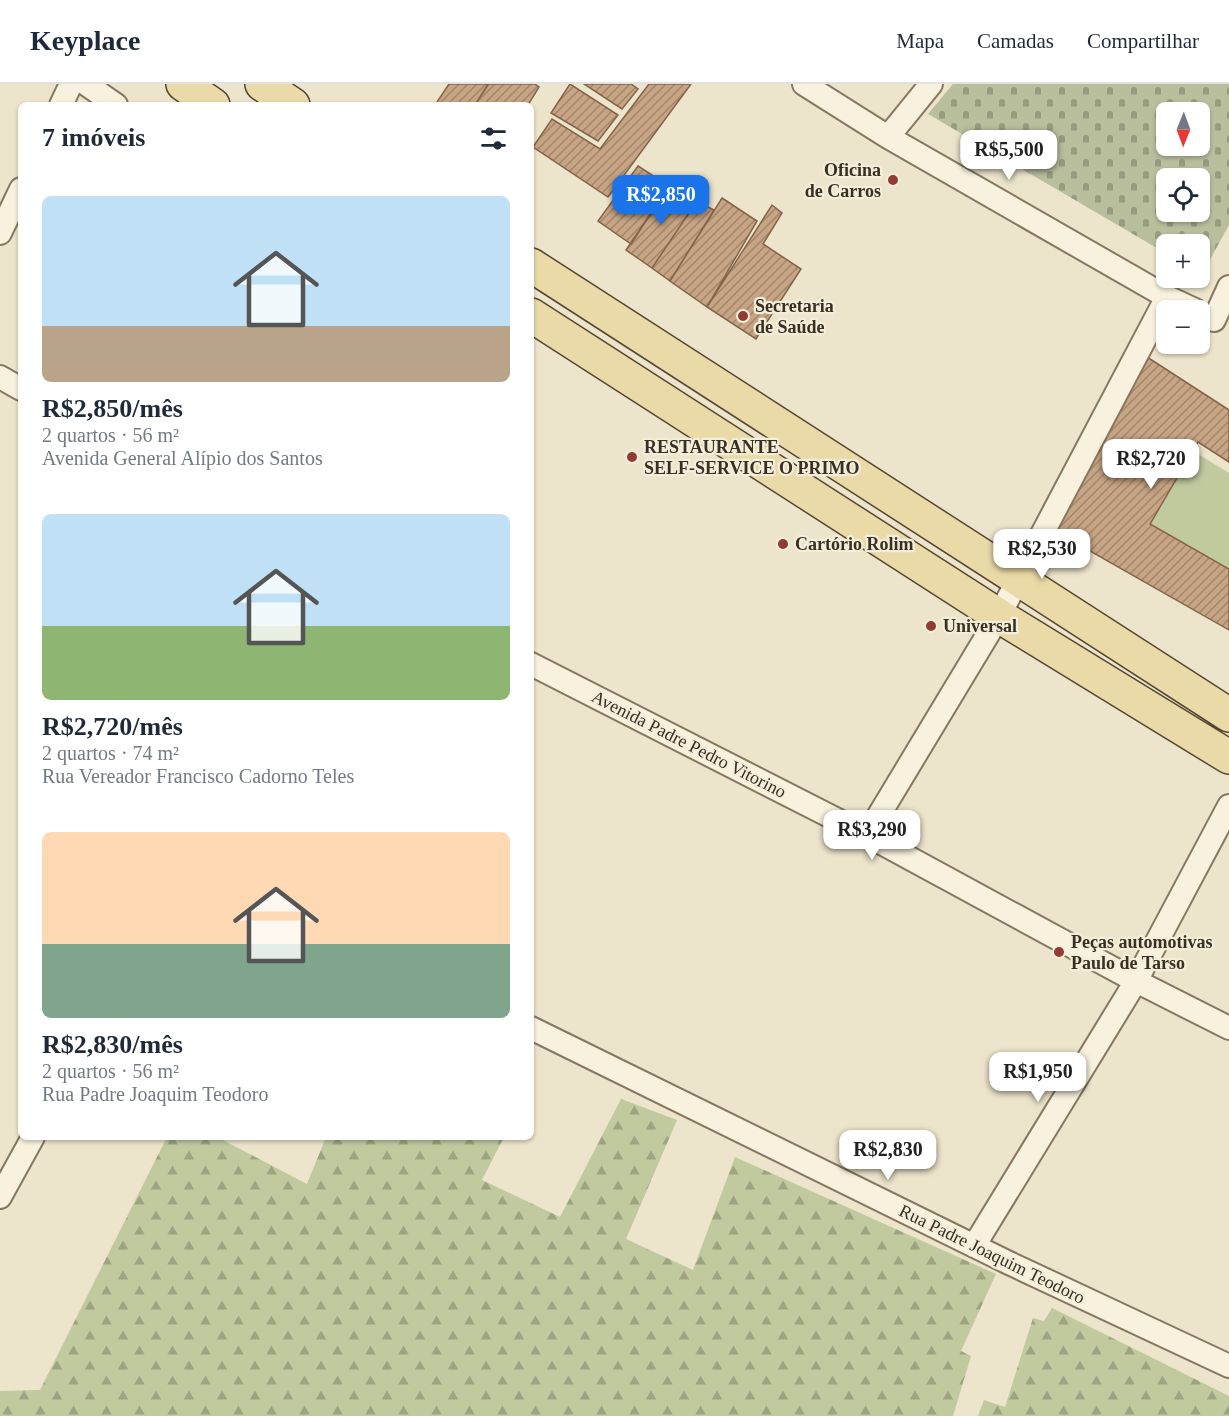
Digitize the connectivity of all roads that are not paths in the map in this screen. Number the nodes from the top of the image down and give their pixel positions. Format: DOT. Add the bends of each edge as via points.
graph roads {
  1 [pos="71,84"];
  2 [pos="86,84"];
  3 [pos="183,84"];
  4 [pos="262,84"];
  5 [pos="804,84"];
  6 [pos="931,84"];
  7 [pos="62,102"];
  8 [pos="112,102"];
  9 [pos="209,102"];
  10 [pos="289,102"];
  11 [pos="888,136"];
  12 [pos="18,195"];
  13 [pos="0,233"];
  14 [pos="534,267"];
  15 [pos="1229,287"];
  16 [pos="1167,297"];
  17 [pos="1173,300"];
  18 [pos="534,317"];
  19 [pos="1210,318"];
  20 [pos="0,377"];
  21 [pos="18,387"];
  22 [pos="1019,581"];
  23 [pos="999,616"];
  24 [pos="534,666"];
  25 [pos="1229,715"];
  26 [pos="1229,757"];
  27 [pos="1229,806"];
  28 [pos="867,835"];
  29 [pos="1136,981"];
  30 [pos="1229,1028"];
  31 [pos="534,1029"];
  32 [pos="31,1140"];
  33 [pos="0,1197"];
  34 [pos="974,1246"];
  35 [pos="1229,1366"];
  1 -- 7 [label="street"];
  2 -- 8 [label="street"];
  3 -- 9 [label="main road"];
  4 -- 10 [label="main road"];
  5 -- 11 [label="street"];
  6 -- 11 [label="street"];
  11 -- 16 [label="street"];
  12 -- 13 [label="street"];
  14 -- 22 [label="main road"];
  15 -- 19 [label="street"];
  16 -- 17 [label="street"];
  16 -- 22 [label="street"];
  18 -- 23 [label="main road"];
  20 -- 21 [label="street"];
  22 -- 23 [label="street"];
  22 -- 25 [label="main road"];
  23 -- 26 [label="main road"];
  23 -- 28 [label="street"];
  24 -- 28 [label="street, Avenida Padre Pedro Vitorino"];
  27 -- 29 [label="street"];
  28 -- 29 [label="street, Avenida Padre Pedro Vitorino"];
  29 -- 30 [label="street, Avenida Padre Pedro Vitorino"];
  29 -- 34 [label="street"];
  31 -- 34 [label="street, Rua Padre Joaquim Teodoro"];
  32 -- 33 [label="street"];
  34 -- 35 [label="street, Rua Padre Joaquim Teodoro"];
}
